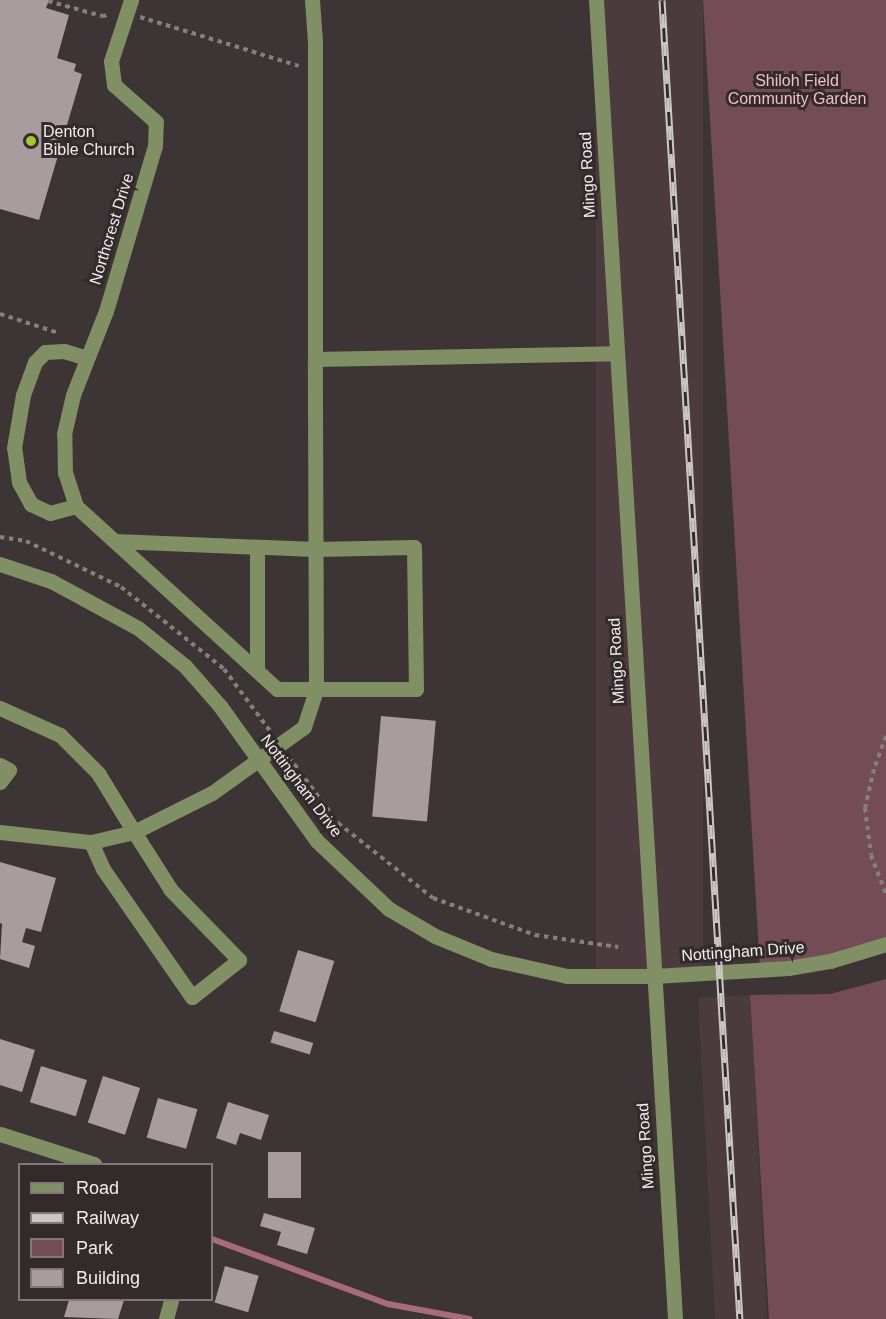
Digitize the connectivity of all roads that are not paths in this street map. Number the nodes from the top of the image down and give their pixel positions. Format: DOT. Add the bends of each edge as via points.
graph roads {
  1 [pos="312,0"];
  2 [pos="596,0"];
  3 [pos="129,6"];
  4 [pos="616,353"];
  5 [pos="87,358"];
  6 [pos="315,359"];
  7 [pos="76,506"];
  8 [pos="115,541"];
  9 [pos="256,547"];
  10 [pos="315,549"];
  11 [pos="0,564"];
  12 [pos="257,670"];
  13 [pos="316,689"];
  14 [pos="0,708"];
  15 [pos="258,761"];
  16 [pos="0,765"];
  17 [pos="0,782"];
  18 [pos="0,832"];
  19 [pos="134,832"];
  20 [pos="91,842"];
  21 [pos="886,944"];
  22 [pos="654,976"];
  23 [pos="0,1134"];
  24 [pos="91,1163"];
  25 [pos="170,1301"];
  26 [pos="166,1319"];
  27 [pos="675,1319"];
  1 -- 6 [label="street"];
  2 -- 4 [label="street, Mingo Road"];
  3 -- 5 [label="street, Northcrest Drive" via="111,61 114,85 156,122 155,146 106,311"];
  4 -- 6 [label="street"];
  4 -- 22 [label="street, Mingo Road"];
  5 -- 7 [label="street" via="64,434 65,473"];
  5 -- 7 [label="street" via="64,351 45,352 35,362 23,395 15,448 19,482 31,504 50,513"];
  6 -- 10 [label="street"];
  7 -- 8 [label="street"];
  8 -- 9 [label="street"];
  8 -- 12 [label="street"];
  9 -- 10 [label="street"];
  9 -- 12 [label="street"];
  10 -- 13 [label="street"];
  10 -- 13 [label="street" via="414,547 416,689"];
  11 -- 15 [label="street, Nottingham Drive" via="51,581 138,628 184,666 220,706"];
  12 -- 13 [label="street" via="277,689"];
  13 -- 15 [label="street" via="304,727"];
  14 -- 19 [label="street" via="60,735 98,773"];
  15 -- 19 [label="street" via="212,793"];
  15 -- 22 [label="street, Nottingham Drive" via="334,857 388,909 435,936 491,959 567,976"];
  16 -- 17 [label="street" via="9,770"];
  18 -- 20 [label="street"];
  19 -- 20 [label="street"];
  19 -- 20 [label="street" via="171,890 239,960 192,997 103,869"];
  21 -- 22 [label="street, Nottingham Drive" via="798,967"];
  22 -- 27 [label="street, Mingo Road"];
  23 -- 24 [label="street"];
  25 -- 26 [label="street"];
}
